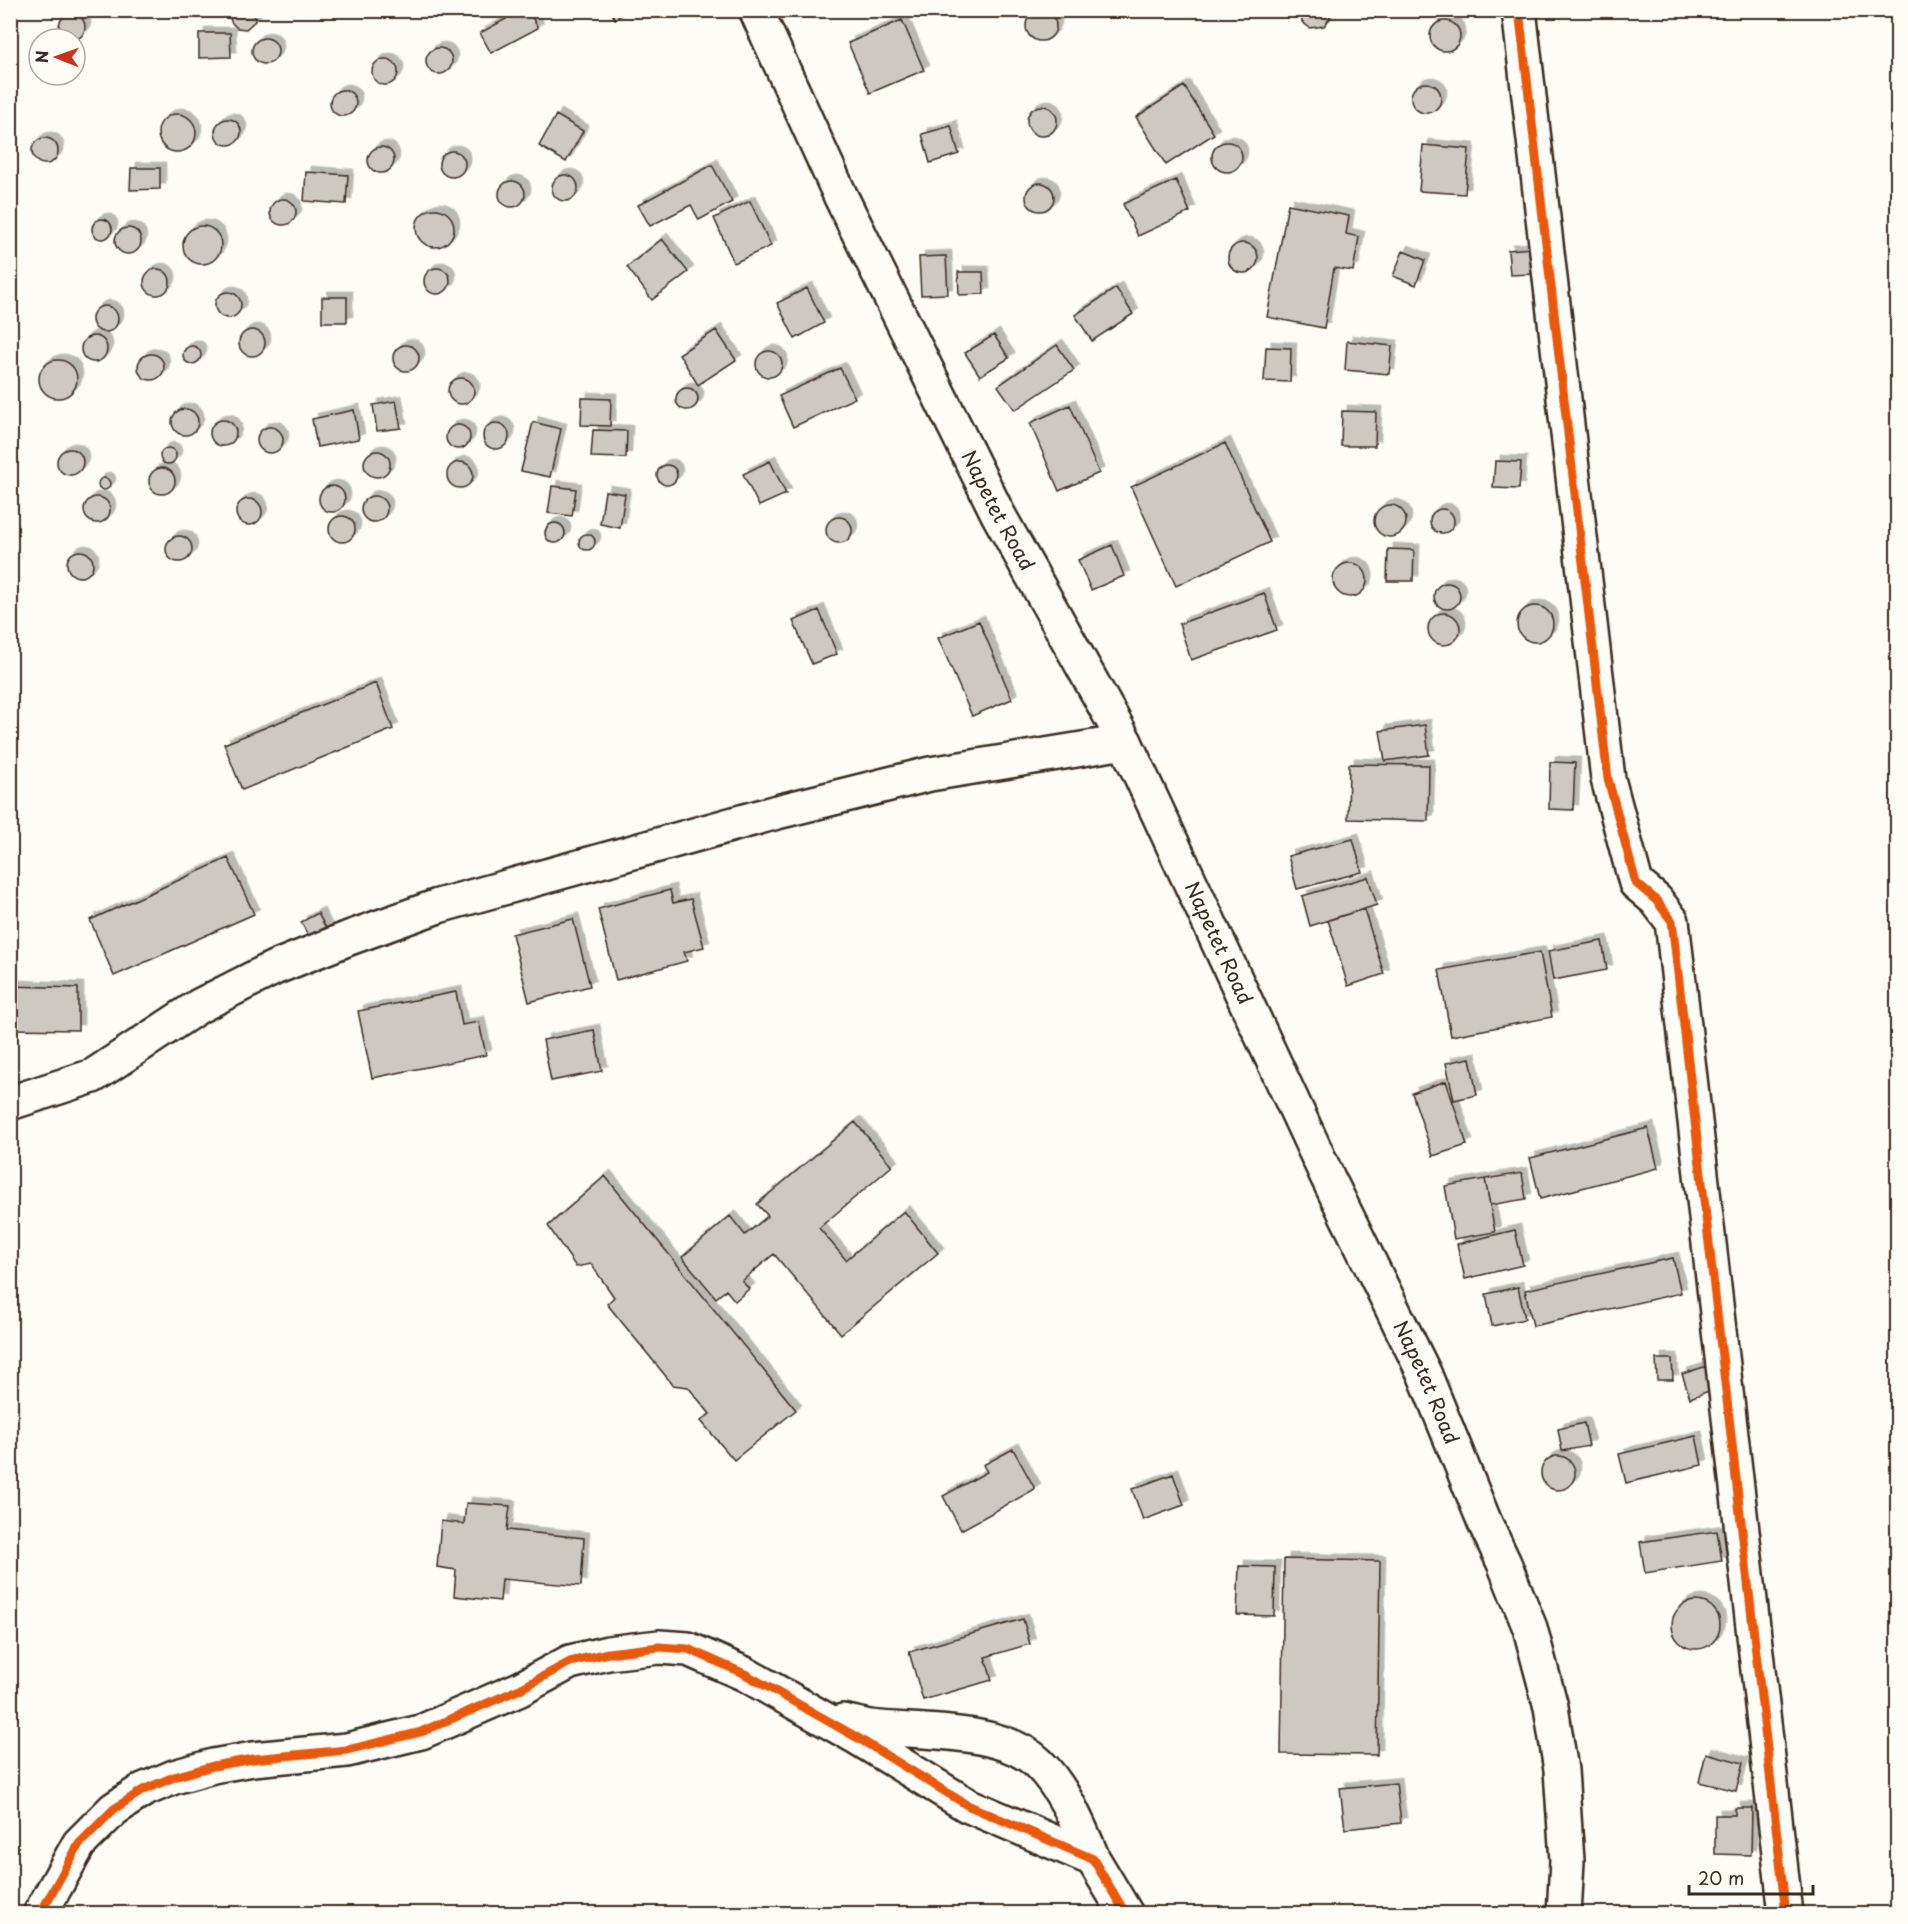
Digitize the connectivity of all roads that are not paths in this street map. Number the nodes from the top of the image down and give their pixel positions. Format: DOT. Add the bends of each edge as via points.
graph roads {
  1 [pos="756,10"];
  2 [pos="1519,10"];
  3 [pos="1125,742"];
  4 [pos="10,1103"];
  5 [pos="822,1717"];
  6 [pos="1093,1859"];
  7 [pos="40,1914"];
  8 [pos="1126,1914"];
  9 [pos="1564,1914"];
  10 [pos="1786,1914"];
  1 -- 3 [label="street, Napetet Road" via="841,196 998,514"];
  2 -- 10 [label="street" via="1608,779 1636,883 1672,921"];
  3 -- 4 [label="street" via="930,774 438,906 274,968 199,1006 93,1076"];
  3 -- 9 [label="street, Napetet Road" via="1327,1176 1424,1373 1530,1628 1551,1707 1561,1770 1567,1861"];
  5 -- 6 [label="street" via="968,1805"];
  5 -- 6 [label="street" via="868,1726 982,1737 1022,1752 1038,1763 1055,1784"];
  5 -- 7 [label="street" via="745,1674 688,1649 645,1648 592,1656 570,1662 520,1689 421,1732 347,1750 213,1766 143,1790 114,1809 79,1845"];
  6 -- 8 [label="street"];
}
